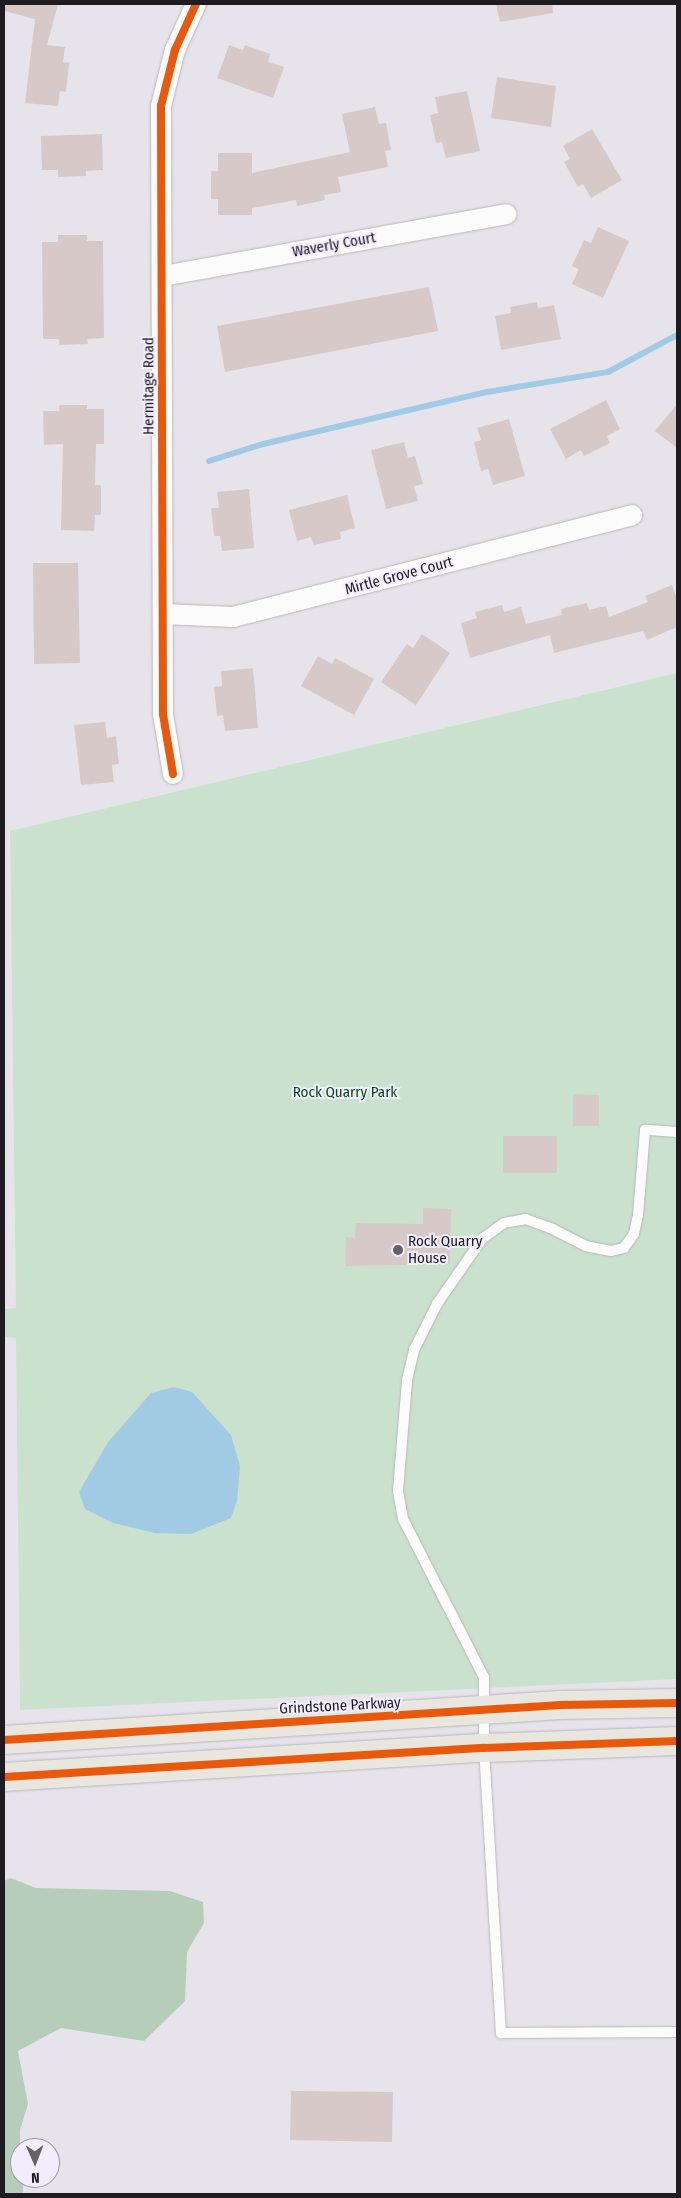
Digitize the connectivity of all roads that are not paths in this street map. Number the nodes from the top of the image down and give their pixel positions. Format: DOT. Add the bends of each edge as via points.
graph roads {
  1 [pos="196,4"];
  2 [pos="506,214"];
  3 [pos="163,276"];
  4 [pos="632,516"];
  5 [pos="163,614"];
  6 [pos="172,774"];
  7 [pos="677,1132"];
  8 [pos="677,1703"];
  9 [pos="486,1711"];
  10 [pos="4,1740"];
  11 [pos="677,1741"];
  12 [pos="484,1748"];
  13 [pos="4,1777"];
  14 [pos="677,2032"];
  1 -- 3 [label="street, Hermitage Road" via="175,50 161,106"];
  2 -- 3 [label="street, Waverly Court"];
  3 -- 5 [label="street, Hermitage Road"];
  4 -- 5 [label="street, Mirtle Grove Court" via="233,616"];
  5 -- 6 [label="street, Hermitage Road" via="163,714"];
  7 -- 9 [label="lane" via="645,1130 638,1215 634,1234 624,1248 611,1252 586,1246 526,1219 504,1223 482,1239 437,1304 414,1350 407,1381 398,1491 403,1519 484,1677"];
  8 -- 9 [label="main road, Grindstone Parkway"];
  9 -- 10 [label="main road, Grindstone Parkway"];
  9 -- 12 [label="lane"];
  11 -- 12 [label="main road"];
  12 -- 13 [label="main road"];
  12 -- 14 [label="lane" via="501,2033"];
}
